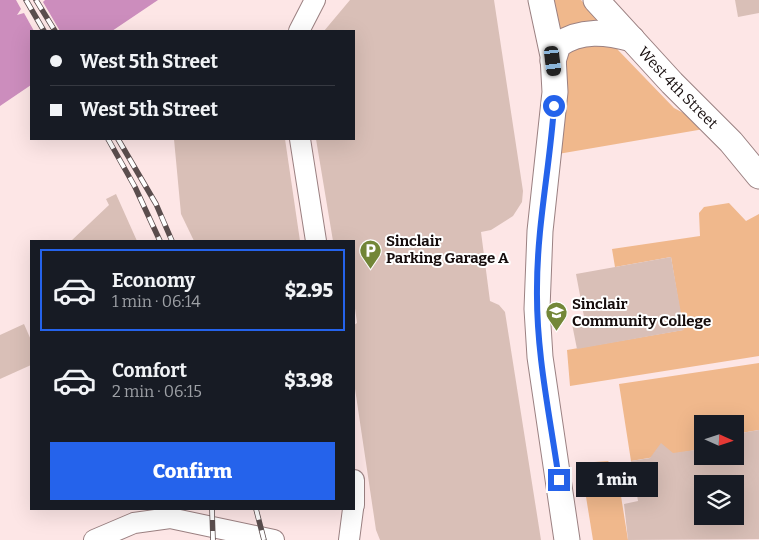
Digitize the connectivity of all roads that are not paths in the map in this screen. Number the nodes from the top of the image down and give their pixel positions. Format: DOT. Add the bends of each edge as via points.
graph roads {
  1 [pos="315,0"];
  2 [pos="541,0"];
  3 [pos="596,0"];
  4 [pos="299,30"];
  5 [pos="632,39"];
  6 [pos="553,61"];
  7 [pos="300,140"];
  8 [pos="759,176"];
  9 [pos="316,240"];
  10 [pos="353,510"];
  11 [pos="94,540"];
  12 [pos="274,540"];
  13 [pos="349,540"];
  14 [pos="567,540"];
  1 -- 4 [label="street"];
  2 -- 6 [label="main road"];
  3 -- 5 [label="main road, West 4th Street"];
  5 -- 6 [label="main road" via="596,32 570,36 558,45"];
  5 -- 8 [label="main road, West 4th Street" via="731,142"];
  6 -- 14 [label="main road" via="555,92 540,231 537,309 540,357"];
  7 -- 9 [label="street"];
  10 -- 13 [label="street"];
  11 -- 12 [label="street" via="134,523 170,518"];
}
